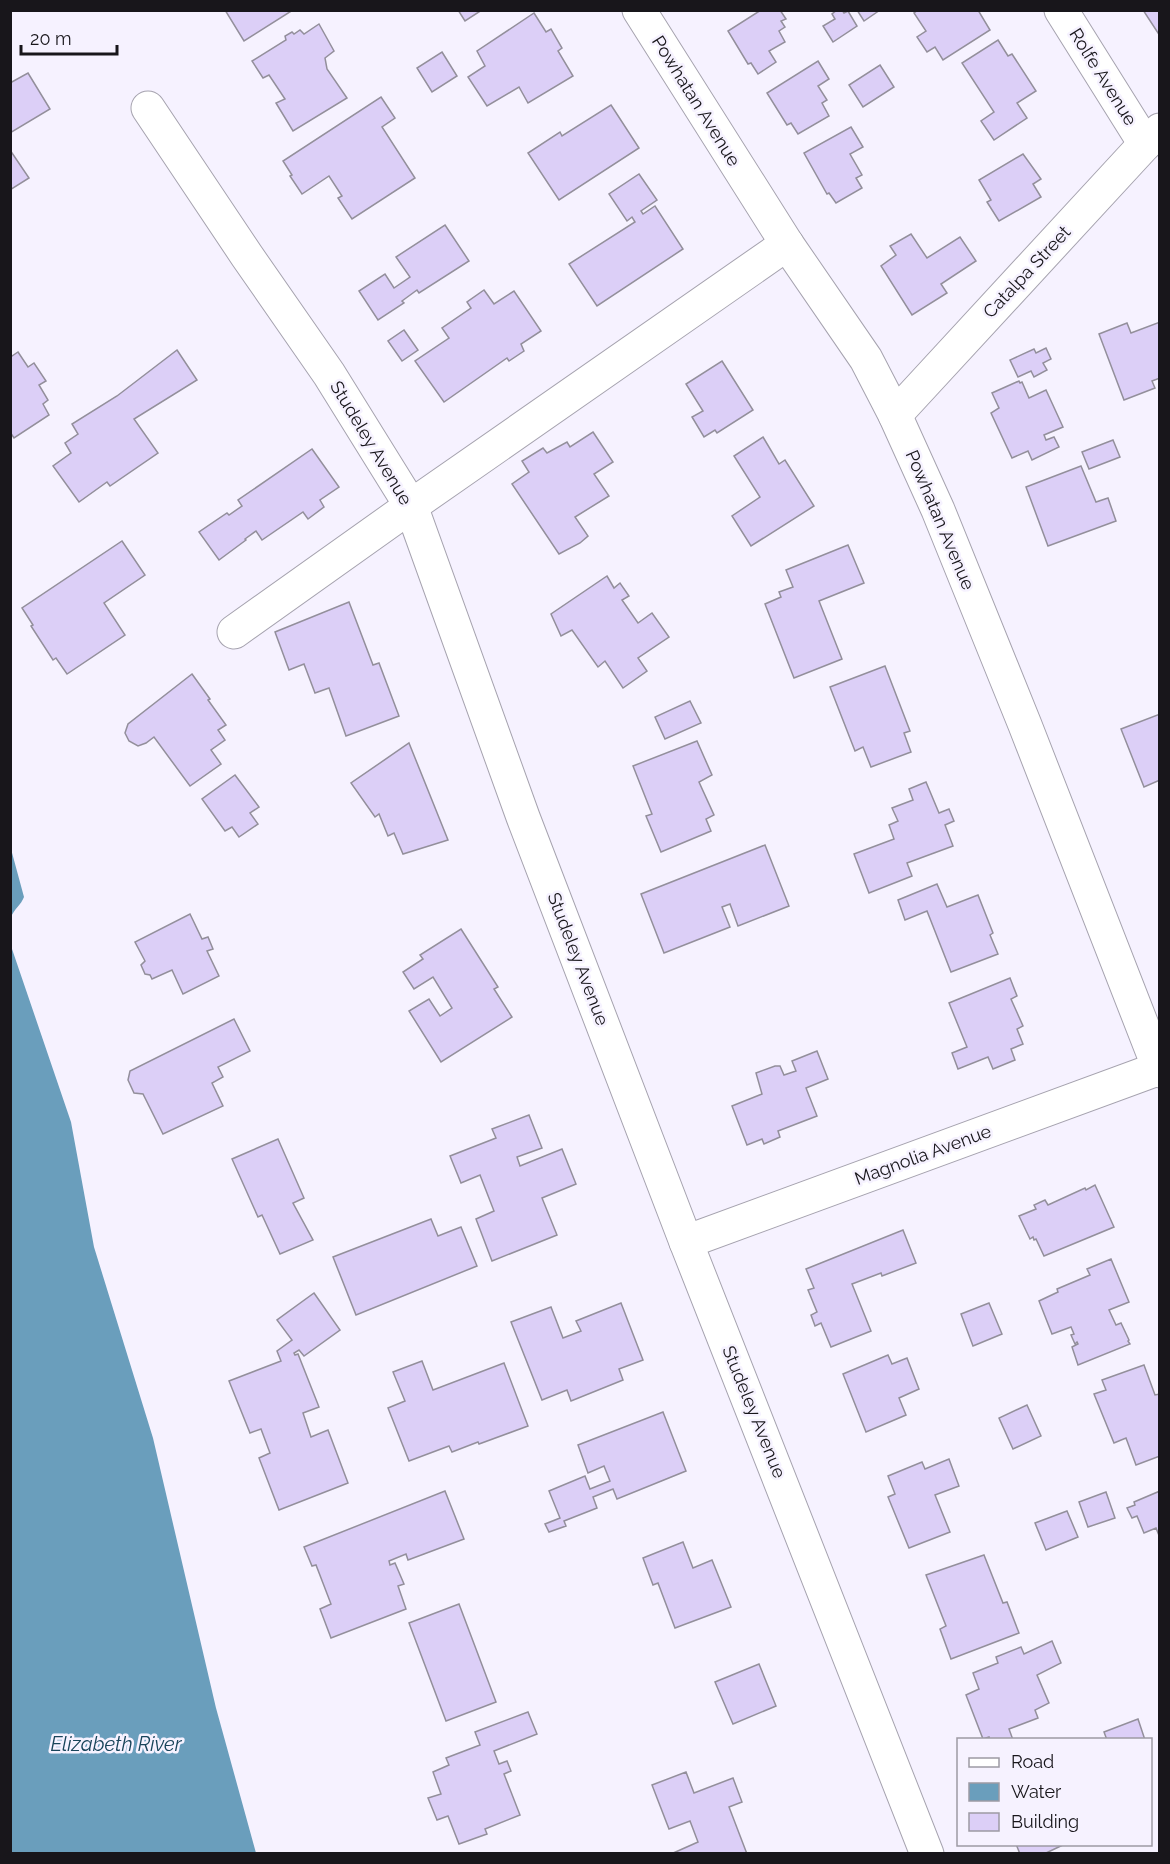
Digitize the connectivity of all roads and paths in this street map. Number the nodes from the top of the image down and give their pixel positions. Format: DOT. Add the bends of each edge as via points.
graph roads {
  1 [pos="639,10"];
  2 [pos="1061,10"];
  3 [pos="148,108"];
  4 [pos="1152,137"];
  5 [pos="787,244"];
  6 [pos="895,415"];
  7 [pos="411,506"];
  8 [pos="234,632"];
  9 [pos="1159,1069"];
  10 [pos="686,1242"];
  11 [pos="927,1854"];
  1 -- 5 [label="street, Powhatan Avenue"];
  2 -- 4 [label="street, Rolfe Avenue"];
  3 -- 7 [label="street, Studeley Avenue" via="329,374"];
  4 -- 6 [label="street, Catalpa Street"];
  5 -- 6 [label="street, Powhatan Avenue" via="866,358"];
  5 -- 7 [label="street"];
  6 -- 9 [label="street, Powhatan Avenue" via="1008,682"];
  7 -- 8 [label="street"];
  7 -- 10 [label="street, Studeley Avenue" via="523,817"];
  9 -- 10 [label="street, Magnolia Avenue"];
  10 -- 11 [label="street, Studeley Avenue"];
}
